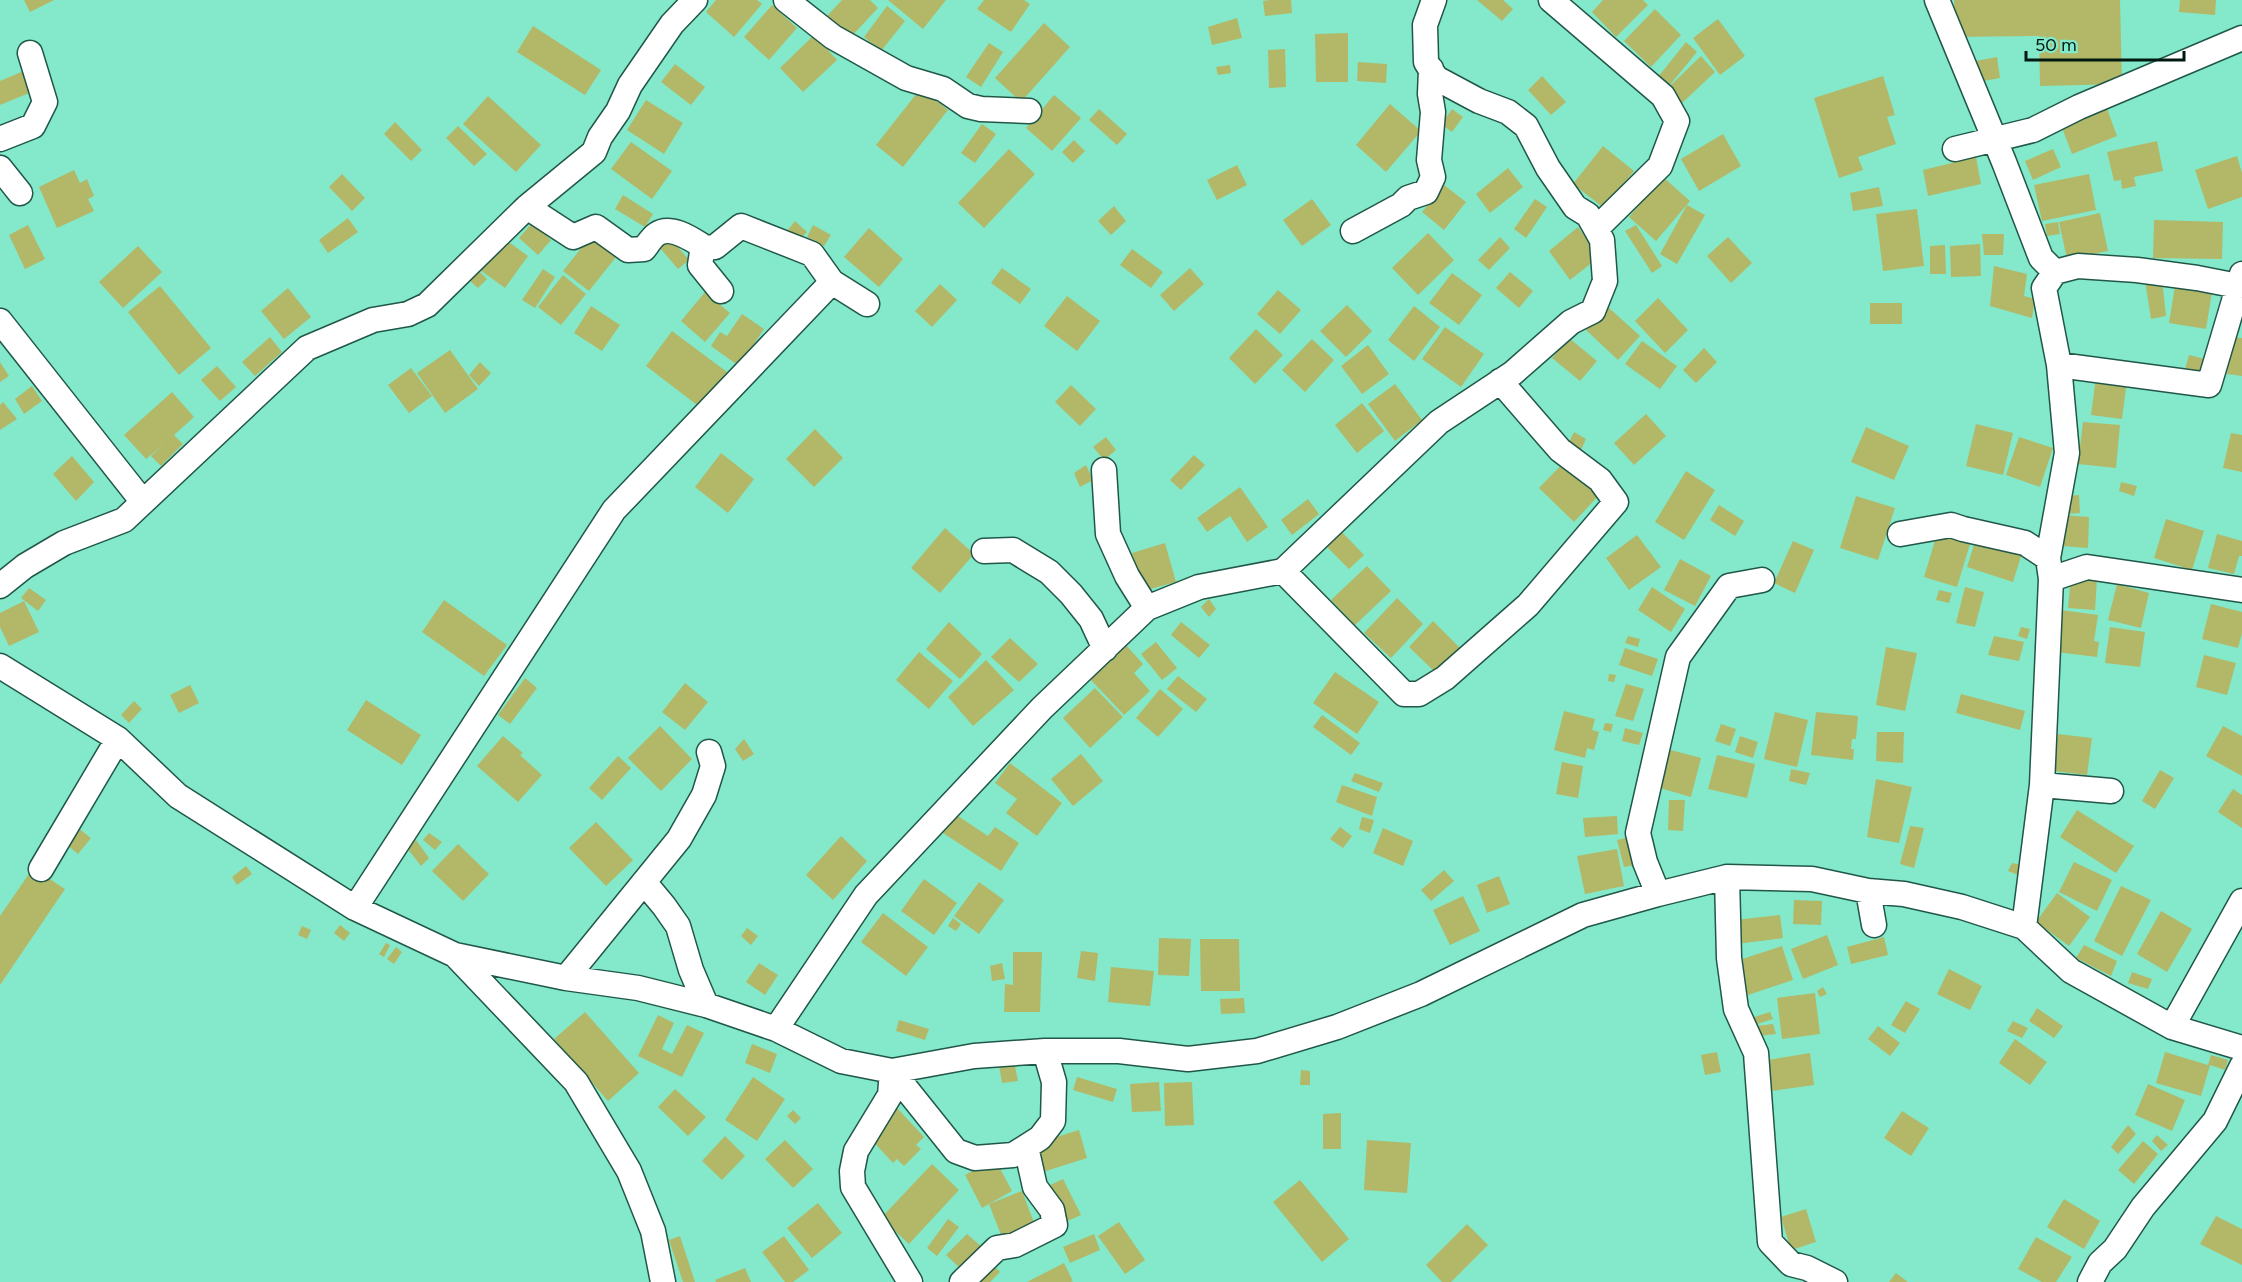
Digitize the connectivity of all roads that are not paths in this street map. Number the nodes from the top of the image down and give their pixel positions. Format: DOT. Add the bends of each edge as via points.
graph roads {
  1 [pos="695,0"];
  2 [pos="786,0"];
  3 [pos="1434,0"];
  4 [pos="1551,0"];
  5 [pos="1937,0"];
  6 [pos="2242,38"];
  7 [pos="30,53"];
  8 [pos="1431,69"];
  9 [pos="1029,111"];
  10 [pos="0,139"];
  11 [pos="1994,139"];
  12 [pos="1955,149"];
  13 [pos="0,168"];
  14 [pos="20,193"];
  15 [pos="527,207"];
  16 [pos="1596,229"];
  17 [pos="1353,231"];
  18 [pos="702,248"];
  19 [pos="2055,272"];
  20 [pos="2240,280"];
  21 [pos="832,282"];
  22 [pos="721,291"];
  23 [pos="867,304"];
  24 [pos="0,321"];
  25 [pos="2059,365"];
  26 [pos="1500,381"];
  27 [pos="1104,470"];
  28 [pos="143,502"];
  29 [pos="1900,534"];
  30 [pos="984,551"];
  31 [pos="2050,568"];
  32 [pos="1283,571"];
  33 [pos="1762,579"];
  34 [pos="0,586"];
  35 [pos="2242,590"];
  36 [pos="1148,608"];
  37 [pos="1105,649"];
  38 [pos="0,666"];
  39 [pos="118,739"];
  40 [pos="709,752"];
  41 [pos="2042,785"];
  42 [pos="2111,791"];
  43 [pos="41,869"];
  44 [pos="1727,877"];
  45 [pos="644,882"];
  46 [pos="1868,891"];
  47 [pos="1658,894"];
  48 [pos="2242,901"];
  49 [pos="356,908"];
  50 [pos="1874,926"];
  51 [pos="2024,927"];
  52 [pos="455,955"];
  53 [pos="566,978"];
  54 [pos="706,1005"];
  55 [pos="2172,1027"];
  56 [pos="776,1029"];
  57 [pos="2242,1048"];
  58 [pos="1045,1051"];
  59 [pos="2242,1066"];
  60 [pos="892,1071"];
  61 [pos="1026,1147"];
  62 [pos="663,1282"];
  63 [pos="910,1282"];
  64 [pos="962,1282"];
  65 [pos="1835,1282"];
  66 [pos="2090,1282"];
  1 -- 15 [label="street" via="672,24 630,85 594,152"];
  2 -- 9 [label="street" via="833,38 906,78 943,89 968,106"];
  3 -- 8 [label="street" via="1425,25 1426,62"];
  4 -- 16 [label="street" via="1663,96 1677,121 1660,166"];
  5 -- 11 [label="street"];
  6 -- 11 [label="street" via="2033,130"];
  7 -- 10 [label="street" via="45,102 33,126"];
  8 -- 16 [label="street" via="1436,78 1508,112 1526,126 1548,168"];
  8 -- 17 [label="street" via="1429,160 1433,177 1426,192 1408,198"];
  11 -- 12 [label="street"];
  11 -- 19 [label="street" via="2041,258"];
  13 -- 14 [label="street"];
  15 -- 18 [label="street" via="573,237 596,227 628,250 644,249 656,234 665,231 686,235"];
  15 -- 28 [label="street" via="427,305 408,314 373,320 307,348"];
  16 -- 26 [label="street" via="1602,240 1605,282 1593,311 1571,322"];
  18 -- 21 [label="street" via="715,247 741,226 812,254"];
  18 -- 22 [label="street" via="700,265"];
  19 -- 20 [label="street" via="2078,266"];
  19 -- 25 [label="street" via="2044,288"];
  20 -- 25 [label="street" via="2209,385"];
  21 -- 23 [label="street"];
  21 -- 49 [label="street" via="614,510"];
  24 -- 28 [label="street"];
  25 -- 31 [label="street" via="2067,453"];
  26 -- 32 [label="street" via="1439,423"];
  26 -- 32 [label="street" via="1560,450 1599,480 1616,502 1528,605 1445,678 1419,694 1404,694"];
  27 -- 36 [label="street" via="1108,534 1127,576"];
  28 -- 34 [label="street" via="124,520 64,543"];
  29 -- 31 [label="street" via="1951,525 2025,543"];
  30 -- 37 [label="street" via="1013,550 1049,572 1091,619"];
  31 -- 35 [label="street" via="2087,567"];
  31 -- 41 [label="street"];
  32 -- 36 [label="street" via="1199,587"];
  33 -- 47 [label="street" via="1730,586 1678,657 1638,833"];
  36 -- 37 [label="street"];
  37 -- 56 [label="street" via="1042,708 866,895"];
  38 -- 39 [label="street"];
  39 -- 43 [label="street"];
  39 -- 49 [label="street" via="178,796"];
  40 -- 45 [label="street" via="713,766 704,795 680,839"];
  41 -- 42 [label="street"];
  41 -- 51 [label="street"];
  44 -- 46 [label="street" via="1812,879"];
  44 -- 47 [label="street"];
  44 -- 65 [label="street" via="1729,958 1736,1009 1756,1053 1770,1242 1791,1264"];
  45 -- 53 [label="street"];
  45 -- 54 [label="street" via="678,926"];
  46 -- 50 [label="street"];
  46 -- 51 [label="street" via="1962,907"];
  47 -- 58 [label="street" via="1583,915 1421,994 1337,1027 1257,1051 1188,1059 1119,1051"];
  48 -- 55 [label="street"];
  49 -- 52 [label="street"];
  51 -- 55 [label="street" via="2071,971"];
  52 -- 53 [label="street"];
  52 -- 62 [label="street" via="576,1082 630,1171 653,1231"];
  53 -- 54 [label="street" via="638,988"];
  54 -- 56 [label="street"];
  55 -- 57 [label="street"];
  56 -- 60 [label="street" via="841,1061"];
  58 -- 60 [label="street" via="974,1056"];
  58 -- 61 [label="street" via="1054,1082 1053,1121 1040,1138"];
  59 -- 66 [label="street" via="2215,1121 2143,1207"];
  60 -- 61 [label="street" via="956,1151 975,1158 1012,1155"];
  60 -- 63 [label="street" via="890,1095 856,1151 853,1187"];
  61 -- 64 [label="street" via="1035,1187 1052,1210 1055,1225 1015,1245 997,1248"];
}
